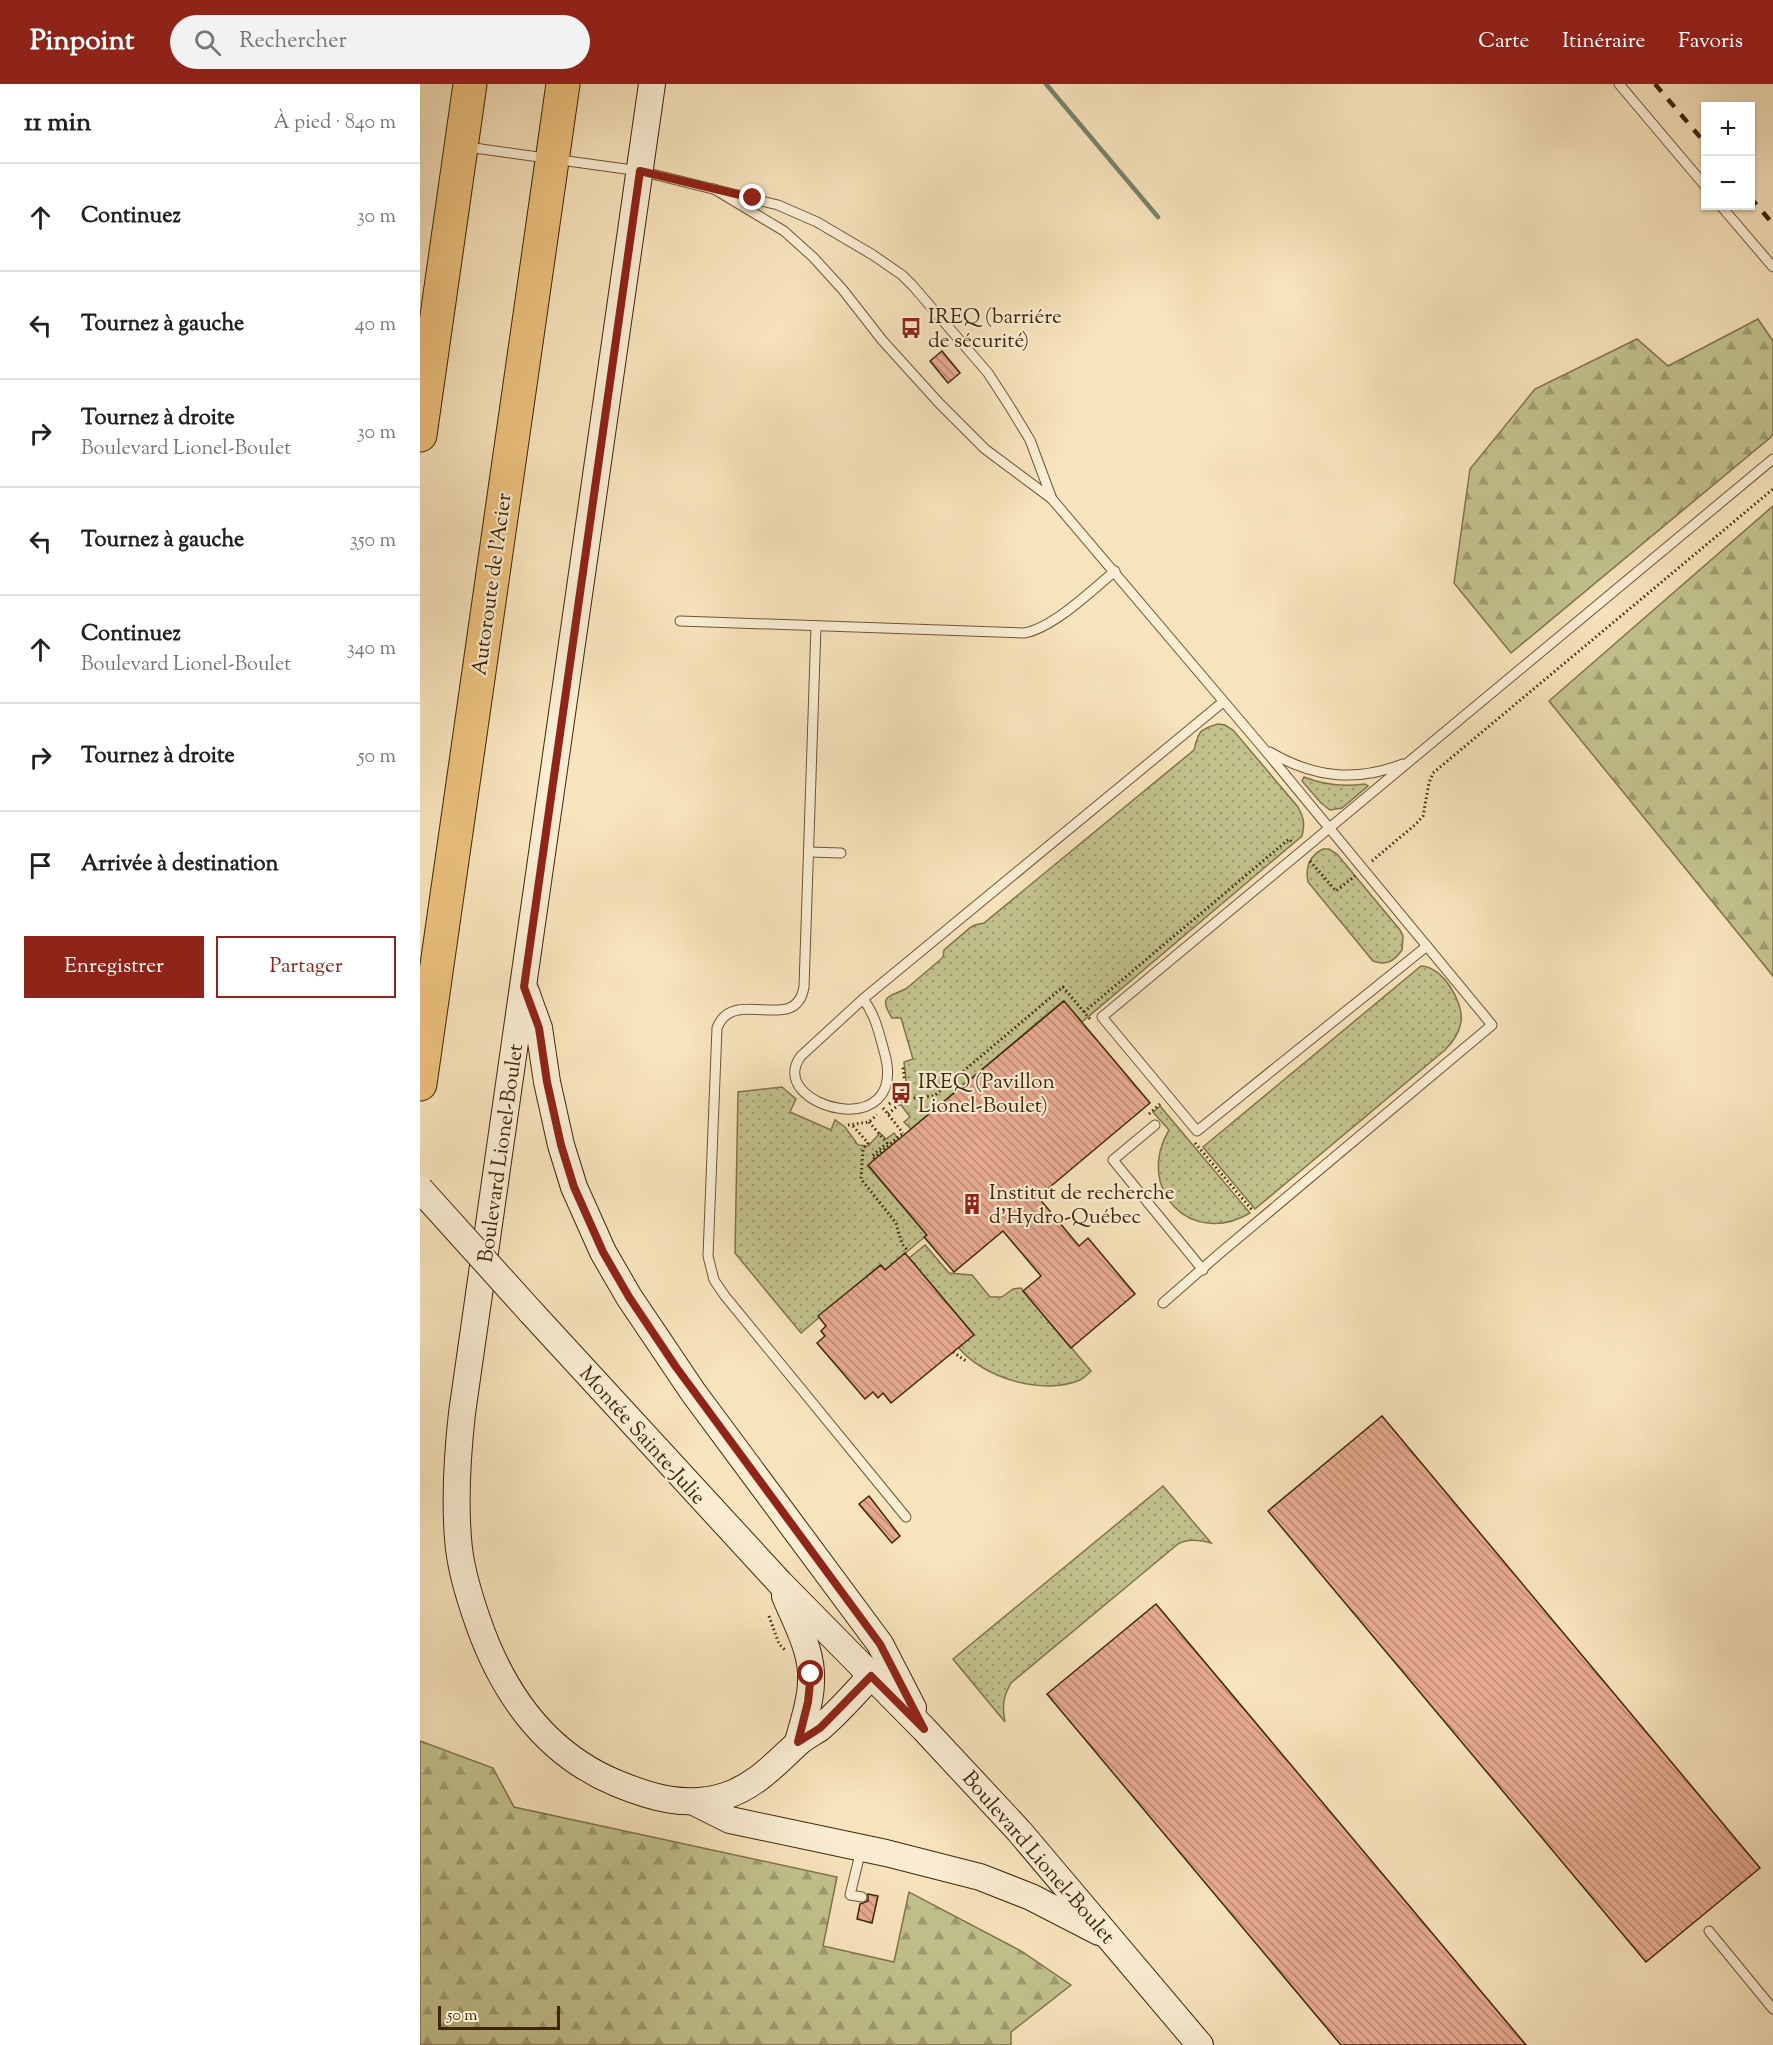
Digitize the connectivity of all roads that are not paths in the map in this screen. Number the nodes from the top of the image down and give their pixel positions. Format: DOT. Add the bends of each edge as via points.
graph roads {
  1 [pos="470,84"];
  2 [pos="563,84"];
  3 [pos="652,84"];
  4 [pos="1619,84"];
  5 [pos="461,147"];
  6 [pos="552,159"];
  7 [pos="640,171"];
  8 [pos="1701,181"];
  9 [pos="714,189"];
  10 [pos="1724,210"];
  11 [pos="1773,267"];
  12 [pos="420,435"];
  13 [pos="1773,459"];
  14 [pos="1052,499"];
  15 [pos="1115,572"];
  16 [pos="680,621"];
  17 [pos="816,626"];
  18 [pos="1224,702"];
  19 [pos="1264,749"];
  20 [pos="1411,761"];
  21 [pos="1329,829"];
  22 [pos="810,852"];
  23 [pos="841,853"];
  24 [pos="1427,946"];
  25 [pos="524,987"];
  26 [pos="863,999"];
  27 [pos="420,1084"];
  28 [pos="1155,1125"];
  29 [pos="420,1189"];
  30 [pos="1203,1270"];
  31 [pos="1163,1303"];
  32 [pos="906,1517"];
  33 [pos="781,1584"];
  34 [pos="871,1676"];
  35 [pos="924,1729"];
  36 [pos="798,1742"];
  37 [pos="693,1802"];
  38 [pos="861,1848"];
  39 [pos="850,1895"];
  40 [pos="862,1897"];
  41 [pos="848,1906"];
  42 [pos="1708,1931"];
  43 [pos="1109,1936"];
  44 [pos="1773,2009"];
  45 [pos="1200,2045"];
  1 -- 5 [label="highway"];
  2 -- 6 [label="highway, Autoroute de l'Acier"];
  3 -- 7 [label="main road, Boulevard Lionel-Boulet"];
  4 -- 8 [label="lane"];
  5 -- 6 [label="lane"];
  5 -- 12 [label="highway"];
  6 -- 7 [label="lane"];
  6 -- 27 [label="highway, Autoroute de l'Acier"];
  7 -- 9 [label="lane"];
  7 -- 25 [label="main road, Boulevard Lionel-Boulet"];
  9 -- 14 [label="lane" via="784,231 813,257 939,403 986,449"];
  9 -- 14 [label="lane" via="778,205 817,222 902,275 999,390 1030,440"];
  10 -- 11 [label="lane"];
  13 -- 20 [label="lane"];
  14 -- 15 [label="lane"];
  15 -- 17 [label="lane" via="1033,632"];
  15 -- 18 [label="lane"];
  16 -- 17 [label="lane"];
  17 -- 22 [label="lane"];
  18 -- 19 [label="lane"];
  18 -- 26 [label="lane"];
  19 -- 20 [label="lane" via="1298,766 1329,775 1378,772"];
  19 -- 21 [label="lane"];
  20 -- 21 [label="lane"];
  21 -- 24 [label="lane"];
  21 -- 24 [label="lane" via="1102,1017 1135,1057 1197,1131"];
  22 -- 23 [label="lane"];
  22 -- 32 [label="lane" via="802,997 784,1010 732,1011 717,1028 708,1264 725,1296"];
  24 -- 30 [label="lane" via="1492,1025"];
  25 -- 35 [label="main road" via="539,1028 549,1093 567,1166 611,1268 687,1384 880,1644"];
  25 -- 37 [label="main road, Boulevard Lionel-Boulet" via="458,1447 456,1515 463,1570 481,1632 498,1671 520,1707 547,1737 578,1763 612,1781 662,1799"];
  26 -- 26 [label="lane" via="801,1056 794,1071 800,1088 809,1096 838,1109 866,1107 884,1091 887,1082 884,1050"];
  28 -- 30 [label="lane" via="1113,1160"];
  29 -- 33 [label="main road, Montée Sainte-Julie, bridge"];
  30 -- 31 [label="lane"];
  33 -- 34 [label="main road, Montée Sainte-Julie"];
  33 -- 36 [label="main road" via="811,1666 810,1693"];
  34 -- 35 [label="main road, Boulevard Lionel-Boulet"];
  34 -- 36 [label="main road" via="820,1728"];
  35 -- 43 [label="main road, Boulevard Lionel-Boulet"];
  36 -- 37 [label="main road" via="773,1768 746,1787"];
  37 -- 38 [label="main road" via="730,1820"];
  38 -- 39 [label="lane"];
  38 -- 43 [label="main road" via="1009,1887"];
  39 -- 40 [label="lane"];
  39 -- 41 [label="lane"];
  42 -- 44 [label="lane"];
  43 -- 45 [label="main road, Boulevard Lionel-Boulet"];
}
